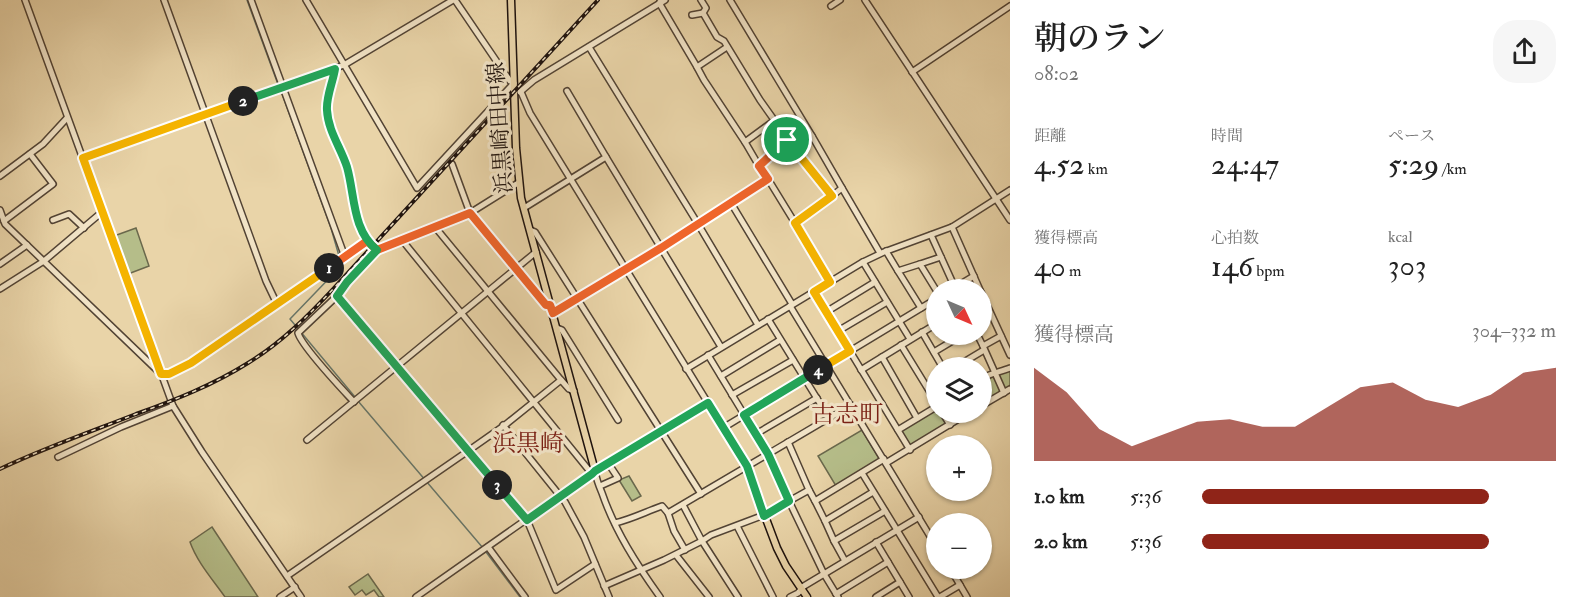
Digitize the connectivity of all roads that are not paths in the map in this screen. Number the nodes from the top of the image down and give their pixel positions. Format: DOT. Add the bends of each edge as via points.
graph roads {
  1 [pos="25,0"];
  2 [pos="164,0"];
  3 [pos="251,0"];
  4 [pos="306,0"];
  5 [pos="454,0"];
  6 [pos="511,0"];
  7 [pos="701,0"];
  8 [pos="730,0"];
  9 [pos="840,0"];
  10 [pos="865,0"];
  11 [pos="662,1"];
  12 [pos="831,6"];
  13 [pos="1010,6"];
  14 [pos="703,13"];
  15 [pos="692,15"];
  16 [pos="589,47"];
  17 [pos="727,47"];
  18 [pos="344,65"];
  19 [pos="697,67"];
  20 [pos="335,69"];
  21 [pos="912,72"];
  22 [pos="513,83"];
  23 [pos="282,86"];
  24 [pos="567,91"];
  25 [pos="521,92"];
  26 [pos="514,97"];
  27 [pos="206,114"];
  28 [pos="68,118"];
  29 [pos="775,120"];
  30 [pos="812,136"];
  31 [pos="787,140"];
  32 [pos="745,142"];
  33 [pos="794,148"];
  34 [pos="30,154"];
  35 [pos="606,157"];
  36 [pos="83,158"];
  37 [pos="452,164"];
  38 [pos="759,166"];
  39 [pos="0,176"];
  40 [pos="571,179"];
  41 [pos="768,179"];
  42 [pos="518,183"];
  43 [pos="842,188"];
  44 [pos="1010,190"];
  45 [pos="832,196"];
  46 [pos="996,199"];
  47 [pos="731,203"];
  48 [pos="524,208"];
  49 [pos="0,210"];
  50 [pos="102,212"];
  51 [pos="470,213"];
  52 [pos="53,220"];
  53 [pos="1010,220"];
  54 [pos="795,223"];
  55 [pos="3,224"];
  56 [pos="698,224"];
  57 [pos="435,227"];
  58 [pos="952,227"];
  59 [pos="84,228"];
  60 [pos="530,231"];
  61 [pos="931,235"];
  62 [pos="402,240"];
  63 [pos="367,241"];
  64 [pos="27,245"];
  65 [pos="661,248"];
  66 [pos="377,250"];
  67 [pos="536,252"];
  68 [pos="883,252"];
  69 [pos="345,257"];
  70 [pos="941,257"];
  71 [pos="44,261"];
  72 [pos="863,262"];
  73 [pos="0,264"];
  74 [pos="921,264"];
  75 [pos="517,268"];
  76 [pos="626,269"];
  77 [pos="898,271"];
  78 [pos="974,276"];
  79 [pos="930,279"];
  80 [pos="950,279"];
  81 [pos="969,279"];
  82 [pos="975,279"];
  83 [pos="0,281"];
  84 [pos="830,282"];
  85 [pos="875,282"];
  86 [pos="1,288"];
  87 [pos="488,291"];
  88 [pos="814,292"];
  89 [pos="337,296"];
  90 [pos="577,298"];
  91 [pos="888,302"];
  92 [pos="277,304"];
  93 [pos="550,305"];
  94 [pos="791,305"];
  95 [pos="926,305"];
  96 [pos="921,308"];
  97 [pos="826,312"];
  98 [pos="553,313"];
  99 [pos="461,314"];
  100 [pos="992,317"];
  101 [pos="768,319"];
  102 [pos="899,321"];
  103 [pos="758,325"];
  104 [pos="557,328"];
  105 [pos="926,330"];
  106 [pos="838,331"];
  107 [pos="922,332"];
  108 [pos="1001,336"];
  109 [pos="910,339"];
  110 [pos="780,340"];
  111 [pos="902,345"];
  112 [pos="946,345"];
  113 [pos="982,345"];
  114 [pos="721,348"];
  115 [pos="984,348"];
  116 [pos="850,351"];
  117 [pos="934,352"];
  118 [pos="708,355"];
  119 [pos="1010,355"];
  120 [pos="882,357"];
  121 [pos="937,357"];
  122 [pos="970,357"];
  123 [pos="793,360"];
  124 [pos="826,365"];
  125 [pos="396,367"];
  126 [pos="1010,368"];
  127 [pos="686,369"];
  128 [pos="861,369"];
  129 [pos="161,374"];
  130 [pos="994,374"];
  131 [pos="721,376"];
  132 [pos="805,378"];
  133 [pos="561,380"];
  134 [pos="926,387"];
  135 [pos="1010,389"];
  136 [pos="574,391"];
  137 [pos="1004,393"];
  138 [pos="732,396"];
  139 [pos="817,398"];
  140 [pos="992,400"];
  141 [pos="354,402"];
  142 [pos="533,402"];
  143 [pos="708,403"];
  144 [pos="882,404"];
  145 [pos="173,405"];
  146 [pos="851,405"];
  147 [pos="926,411"];
  148 [pos="744,415"];
  149 [pos="830,418"];
  150 [pos="859,418"];
  151 [pos="917,418"];
  152 [pos="618,420"];
  153 [pos="953,423"];
  154 [pos="950,425"];
  155 [pos="503,426"];
  156 [pos="723,428"];
  157 [pos="898,430"];
  158 [pos="662,431"];
  159 [pos="756,434"];
  160 [pos="307,440"];
  161 [pos="788,442"];
  162 [pos="910,450"];
  163 [pos="468,451"];
  164 [pos="768,454"];
  165 [pos="58,457"];
  166 [pos="885,461"];
  167 [pos="608,463"];
  168 [pos="747,466"];
  169 [pos="594,472"];
  170 [pos="862,474"];
  171 [pos="600,486"];
  172 [pos="809,490"];
  173 [pos="873,492"];
  174 [pos="701,494"];
  175 [pos="561,496"];
  176 [pos="789,501"];
  177 [pos="815,501"];
  178 [pos="684,505"];
  179 [pos="885,511"];
  180 [pos="668,513"];
  181 [pos="764,516"];
  182 [pos="919,517"];
  183 [pos="527,520"];
  184 [pos="825,521"];
  185 [pos="615,523"];
  186 [pos="737,526"];
  187 [pos="926,529"];
  188 [pos="897,530"];
  189 [pos="702,541"];
  190 [pos="834,541"];
  191 [pos="876,542"];
  192 [pos="488,547"];
  193 [pos="685,550"];
  194 [pos="676,555"];
  195 [pos="845,561"];
  196 [pos="888,562"];
  197 [pos="595,564"];
  198 [pos="642,570"];
  199 [pos="824,574"];
  200 [pos="287,576"];
  201 [pos="956,579"];
  202 [pos="900,582"];
  203 [pos="960,585"];
  204 [pos="604,586"];
  205 [pos="295,587"];
  206 [pos="801,588"];
  207 [pos="556,590"];
  208 [pos="426,594"];
  209 [pos="837,595"];
  210 [pos="280,597"];
  211 [pos="301,597"];
  212 [pos="416,597"];
  213 [pos="525,597"];
  214 [pos="554,597"];
  215 [pos="609,597"];
  216 [pos="660,597"];
  217 [pos="709,597"];
  218 [pos="738,597"];
  219 [pos="773,597"];
  220 [pos="790,597"];
  221 [pos="807,597"];
  222 [pos="876,597"];
  223 [pos="909,597"];
  224 [pos="939,597"];
  225 [pos="967,597"];
  1 -- 28 [label="street"];
  2 -- 27 [label="street"];
  3 -- 23 [label="street"];
  4 -- 18 [label="street"];
  5 -- 18 [label="street"];
  5 -- 22 [label="street"];
  6 -- 22 [label="main road, 浜黒崎田中線"];
  7 -- 14 [label="street" via="706,8"];
  8 -- 30 [label="street"];
  9 -- 12 [label="street"];
  10 -- 21 [label="street"];
  11 -- 16 [label="street"];
  11 -- 19 [label="street" via="661,6"];
  13 -- 21 [label="street"];
  14 -- 15 [label="street"];
  14 -- 17 [label="street"];
  16 -- 25 [label="street"];
  16 -- 56 [label="street"];
  17 -- 19 [label="street"];
  17 -- 29 [label="street"];
  18 -- 20 [label="street"];
  18 -- 22 [label="street" via="417,188"];
  19 -- 32 [label="street"];
  20 -- 23 [label="street"];
  20 -- 63 [label="street" via="326,108"];
  21 -- 46 [label="street"];
  22 -- 26 [label="main road, 浜黒崎田中線"];
  23 -- 27 [label="street"];
  23 -- 69 [label="street"];
  24 -- 35 [label="street"];
  25 -- 26 [label="street"];
  25 -- 40 [label="street"];
  26 -- 42 [label="main road, 浜黒崎田中線"];
  27 -- 36 [label="street"];
  27 -- 92 [label="street"];
  28 -- 34 [label="street"];
  28 -- 36 [label="street"];
  29 -- 31 [label="street"];
  29 -- 32 [label="street"];
  30 -- 33 [label="street"];
  30 -- 43 [label="street"];
  31 -- 33 [label="street"];
  31 -- 38 [label="street"];
  32 -- 38 [label="street"];
  33 -- 45 [label="street"];
  34 -- 39 [label="street"];
  34 -- 55 [label="street" via="53,184"];
  35 -- 40 [label="street"];
  35 -- 65 [label="street"];
  36 -- 50 [label="street"];
  37 -- 51 [label="street"];
  38 -- 41 [label="street"];
  40 -- 48 [label="street"];
  40 -- 76 [label="street"];
  41 -- 47 [label="street"];
  41 -- 54 [label="street"];
  42 -- 48 [label="main road, 浜黒崎田中線"];
  42 -- 51 [label="street"];
  43 -- 45 [label="street"];
  43 -- 68 [label="street"];
  44 -- 46 [label="street"];
  45 -- 54 [label="street"];
  46 -- 53 [label="street"];
  46 -- 58 [label="street"];
  47 -- 56 [label="street"];
  47 -- 94 [label="street"];
  48 -- 60 [label="main road, 浜黒崎田中線"];
  49 -- 55 [label="street"];
  50 -- 59 [label="street"];
  50 -- 129 [label="street"];
  51 -- 57 [label="street"];
  51 -- 75 [label="street"];
  52 -- 59 [label="street" via="69,214"];
  54 -- 84 [label="street"];
  55 -- 64 [label="street"];
  56 -- 65 [label="street"];
  56 -- 103 [label="street"];
  57 -- 62 [label="street"];
  57 -- 87 [label="street"];
  58 -- 61 [label="street"];
  58 -- 78 [label="street"];
  59 -- 71 [label="street"];
  60 -- 67 [label="main road, 浜黒崎田中線"];
  60 -- 90 [label="street" via="535,232"];
  61 -- 68 [label="street"];
  61 -- 70 [label="street"];
  62 -- 66 [label="street"];
  62 -- 99 [label="street"];
  63 -- 66 [label="street"];
  63 -- 69 [label="street"];
  64 -- 71 [label="street"];
  64 -- 73 [label="street"];
  65 -- 76 [label="street"];
  65 -- 114 [label="street"];
  66 -- 89 [label="street"];
  67 -- 75 [label="street"];
  67 -- 93 [label="main road, 浜黒崎田中線"];
  68 -- 72 [label="street"];
  68 -- 77 [label="street"];
  69 -- 92 [label="street"];
  70 -- 74 [label="street"];
  70 -- 80 [label="street"];
  71 -- 86 [label="street"];
  71 -- 129 [label="street"];
  72 -- 84 [label="street"];
  72 -- 85 [label="street"];
  74 -- 77 [label="street"];
  74 -- 79 [label="street"];
  75 -- 87 [label="street"];
  75 -- 93 [label="street"];
  76 -- 90 [label="street"];
  76 -- 127 [label="street"];
  77 -- 96 [label="street"];
  78 -- 81 [label="street"];
  78 -- 82 [label="street"];
  83 -- 86 [label="street"];
  84 -- 88 [label="street"];
  85 -- 91 [label="street"];
  85 -- 97 [label="street"];
  87 -- 99 [label="street"];
  87 -- 133 [label="street"];
  88 -- 94 [label="street"];
  88 -- 97 [label="street"];
  89 -- 125 [label="street"];
  89 -- 141 [label="street" via="298,333"];
  90 -- 98 [label="street"];
  90 -- 158 [label="street"];
  91 -- 102 [label="street"];
  91 -- 106 [label="street"];
  92 -- 129 [label="street" via="191,363"];
  93 -- 98 [label="main road, 浜黒崎田中線"];
  94 -- 101 [label="street"];
  94 -- 124 [label="street"];
  95 -- 96 [label="street"];
  96 -- 102 [label="street"];
  97 -- 106 [label="street"];
  98 -- 104 [label="main road, 浜黒崎田中線"];
  99 -- 125 [label="street"];
  99 -- 142 [label="street"];
  100 -- 108 [label="street"];
  101 -- 103 [label="street"];
  101 -- 110 [label="street"];
  102 -- 109 [label="street"];
  102 -- 116 [label="street"];
  103 -- 114 [label="street"];
  104 -- 136 [label="main road, 浜黒崎田中線"];
  104 -- 152 [label="street" via="562,330"];
  105 -- 107 [label="street"];
  106 -- 116 [label="street"];
  107 -- 109 [label="street"];
  107 -- 117 [label="street"];
  108 -- 115 [label="street"];
  108 -- 119 [label="street"];
  109 -- 111 [label="street"];
  110 -- 123 [label="street"];
  110 -- 131 [label="street"];
  111 -- 120 [label="street"];
  111 -- 134 [label="street"];
  112 -- 117 [label="street"];
  113 -- 115 [label="street"];
  114 -- 118 [label="street"];
  115 -- 122 [label="street"];
  115 -- 130 [label="street"];
  116 -- 124 [label="street"];
  116 -- 128 [label="street"];
  117 -- 121 [label="street"];
  118 -- 127 [label="street"];
  118 -- 131 [label="street"];
  120 -- 128 [label="street"];
  120 -- 151 [label="street"];
  123 -- 132 [label="street"];
  123 -- 138 [label="street"];
  124 -- 132 [label="street"];
  124 -- 146 [label="street"];
  125 -- 141 [label="street"];
  125 -- 163 [label="street"];
  126 -- 130 [label="street"];
  127 -- 143 [label="street"];
  128 -- 144 [label="street"];
  129 -- 145 [label="street"];
  130 -- 137 [label="street"];
  131 -- 138 [label="street"];
  132 -- 139 [label="street"];
  132 -- 148 [label="street"];
  133 -- 136 [label="street"];
  133 -- 142 [label="street"];
  135 -- 137 [label="street"];
  136 -- 169 [label="main road, 浜黒崎田中線"];
  137 -- 140 [label="street"];
  138 -- 148 [label="street"];
  139 -- 149 [label="street"];
  139 -- 159 [label="street"];
  141 -- 160 [label="street"];
  142 -- 155 [label="street"];
  142 -- 169 [label="street"];
  143 -- 156 [label="main road"];
  143 -- 158 [label="main road"];
  144 -- 150 [label="street"];
  144 -- 157 [label="street"];
  145 -- 165 [label="street"];
  145 -- 200 [label="street"];
  146 -- 149 [label="street"];
  146 -- 150 [label="street"];
  147 -- 151 [label="street"];
  148 -- 156 [label="street"];
  148 -- 159 [label="street"];
  149 -- 161 [label="street"];
  150 -- 166 [label="street"];
  151 -- 157 [label="street"];
  153 -- 154 [label="street"];
  154 -- 162 [label="street"];
  155 -- 163 [label="street"];
  155 -- 175 [label="street"];
  156 -- 168 [label="main road"];
  157 -- 162 [label="street"];
  158 -- 167 [label="main road"];
  158 -- 174 [label="street"];
  159 -- 164 [label="street"];
  161 -- 164 [label="street"];
  161 -- 172 [label="street"];
  162 -- 166 [label="street"];
  163 -- 183 [label="street"];
  163 -- 200 [label="street"];
  164 -- 168 [label="street"];
  164 -- 176 [label="street"];
  166 -- 170 [label="street"];
  166 -- 182 [label="street"];
  167 -- 169 [label="main road"];
  167 -- 171 [label="street" via="618,478"];
  168 -- 174 [label="street"];
  168 -- 181 [label="main road"];
  169 -- 171 [label="street"];
  169 -- 175 [label="street"];
  170 -- 173 [label="street"];
  170 -- 177 [label="street"];
  171 -- 185 [label="street"];
  172 -- 176 [label="street"];
  172 -- 177 [label="street"];
  173 -- 179 [label="street"];
  173 -- 184 [label="street"];
  174 -- 178 [label="street"];
  175 -- 183 [label="street"];
  175 -- 197 [label="street"];
  176 -- 181 [label="street"];
  176 -- 199 [label="street"];
  177 -- 184 [label="street"];
  178 -- 180 [label="street"];
  178 -- 189 [label="street"];
  179 -- 188 [label="street"];
  179 -- 190 [label="street"];
  180 -- 185 [label="street" via="662,506"];
  180 -- 193 [label="street"];
  181 -- 186 [label="street"];
  181 -- 206 [label="main road" via="786,566"];
  182 -- 187 [label="street"];
  182 -- 188 [label="street"];
  183 -- 192 [label="street"];
  183 -- 207 [label="street"];
  184 -- 190 [label="street"];
  185 -- 198 [label="street"];
  186 -- 189 [label="street"];
  186 -- 219 [label="street"];
  188 -- 191 [label="street"];
  188 -- 224 [label="street"];
  189 -- 193 [label="street"];
  189 -- 218 [label="street"];
  190 -- 195 [label="street"];
  191 -- 195 [label="street"];
  191 -- 196 [label="street"];
  192 -- 208 [label="street"];
  192 -- 213 [label="street"];
  193 -- 194 [label="street"];
  194 -- 198 [label="street"];
  194 -- 217 [label="street"];
  195 -- 199 [label="street"];
  196 -- 202 [label="street"];
  196 -- 209 [label="street"];
  197 -- 204 [label="street"];
  197 -- 207 [label="street"];
  198 -- 204 [label="street"];
  198 -- 216 [label="street"];
  199 -- 206 [label="street"];
  199 -- 209 [label="street"];
  200 -- 205 [label="street"];
  201 -- 203 [label="street"];
  202 -- 222 [label="street"];
  202 -- 223 [label="street"];
  203 -- 224 [label="street"];
  203 -- 225 [label="street"];
  204 -- 215 [label="street"];
  205 -- 210 [label="street"];
  205 -- 211 [label="street"];
  206 -- 220 [label="street"];
  206 -- 221 [label="main road"];
  207 -- 214 [label="street"];
  208 -- 212 [label="street"];
}
